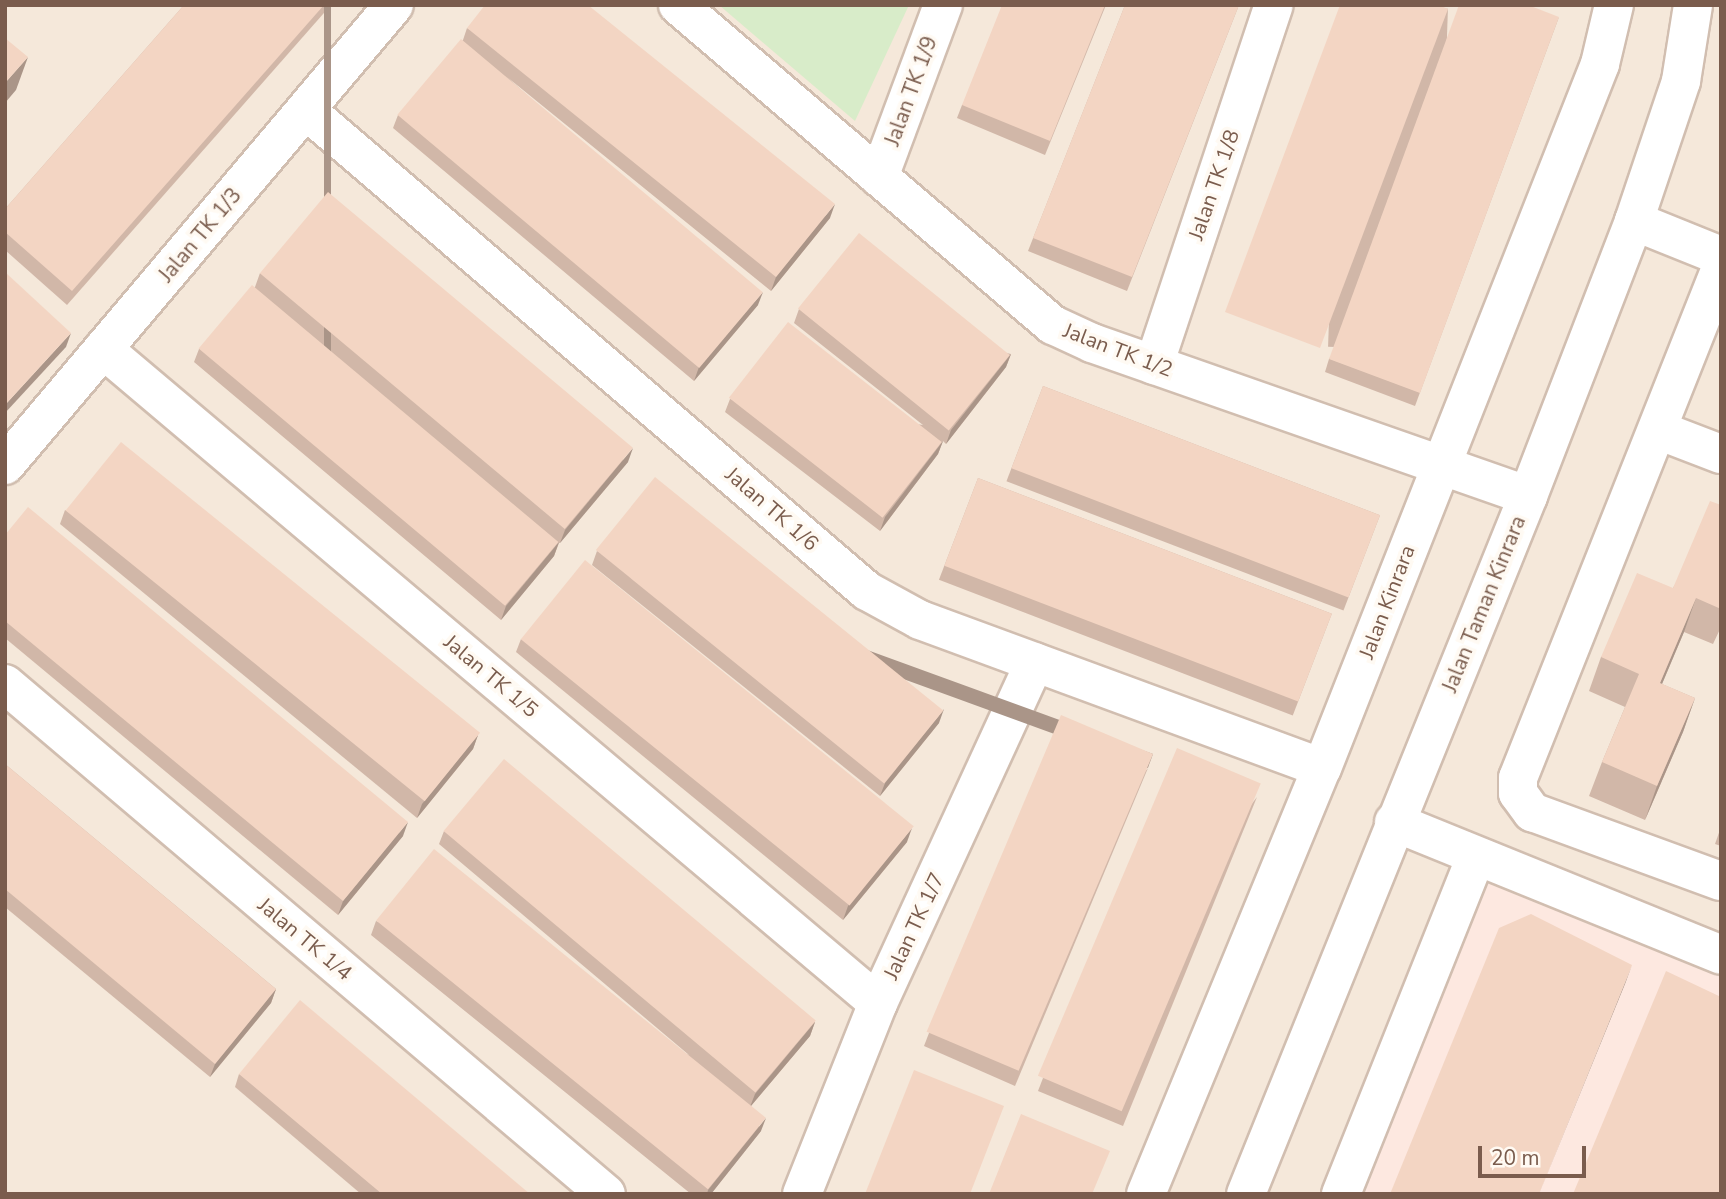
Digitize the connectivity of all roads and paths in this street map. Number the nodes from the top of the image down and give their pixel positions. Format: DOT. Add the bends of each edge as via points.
graph roads {
  1 [pos="394,5"];
  2 [pos="678,5"];
  3 [pos="943,5"];
  4 [pos="1274,5"];
  5 [pos="1614,5"];
  6 [pos="1693,5"];
  7 [pos="306,110"];
  8 [pos="879,177"];
  9 [pos="1634,221"];
  10 [pos="1721,256"];
  11 [pos="1721,268"];
  12 [pos="103,349"];
  13 [pos="1154,365"];
  14 [pos="1658,430"];
  15 [pos="1721,454"];
  16 [pos="5,465"];
  17 [pos="1440,465"];
  18 [pos="1528,496"];
  19 [pos="1035,662"];
  20 [pos="5,684"];
  21 [pos="1322,768"];
  22 [pos="1394,822"];
  23 [pos="1476,857"];
  24 [pos="1721,881"];
  25 [pos="1721,955"];
  26 [pos="878,1003"];
  27 [pos="606,1194"];
  28 [pos="802,1194"];
  29 [pos="1146,1194"];
  30 [pos="1246,1194"];
  31 [pos="1341,1194"];
  1 -- 7 [label="street, Jalan TK 1/3"];
  2 -- 8 [label="street, Jalan TK 1/2"];
  3 -- 8 [label="street, Jalan TK 1/9"];
  4 -- 13 [label="street, Jalan TK 1/8"];
  5 -- 17 [label="street, Jalan Kinrara" via="1600,64"];
  6 -- 9 [label="street, Jalan Taman Kinrara" via="1681,81"];
  7 -- 12 [label="street, Jalan TK 1/3"];
  7 -- 19 [label="street, Jalan TK 1/6" via="867,591 920,620"];
  8 -- 13 [label="street, Jalan TK 1/2" via="1054,325 1092,344"];
  9 -- 10 [label="street"];
  9 -- 18 [label="street, Jalan Taman Kinrara"];
  11 -- 14 [label="street"];
  12 -- 16 [label="street, Jalan TK 1/3"];
  12 -- 26 [label="street, Jalan TK 1/5"];
  13 -- 17 [label="street, Jalan TK 1/2"];
  14 -- 15 [label="street"];
  14 -- 24 [label="street" via="1518,778 1518,793 1532,812"];
  17 -- 18 [label="street, Jalan TK 1/2"];
  17 -- 21 [label="street, Jalan Kinrara"];
  18 -- 22 [label="street, Jalan Taman Kinrara"];
  19 -- 21 [label="street, Jalan TK 1/6"];
  19 -- 26 [label="street, Jalan TK 1/7"];
  20 -- 27 [label="street, Jalan TK 1/4"];
  21 -- 29 [label="street, Jalan Kinrara"];
  22 -- 23 [label="street"];
  22 -- 30 [label="street, Jalan Taman Kinrara"];
  23 -- 25 [label="street"];
  23 -- 31 [label="street"];
  26 -- 28 [label="street, Jalan TK 1/7"];
}
